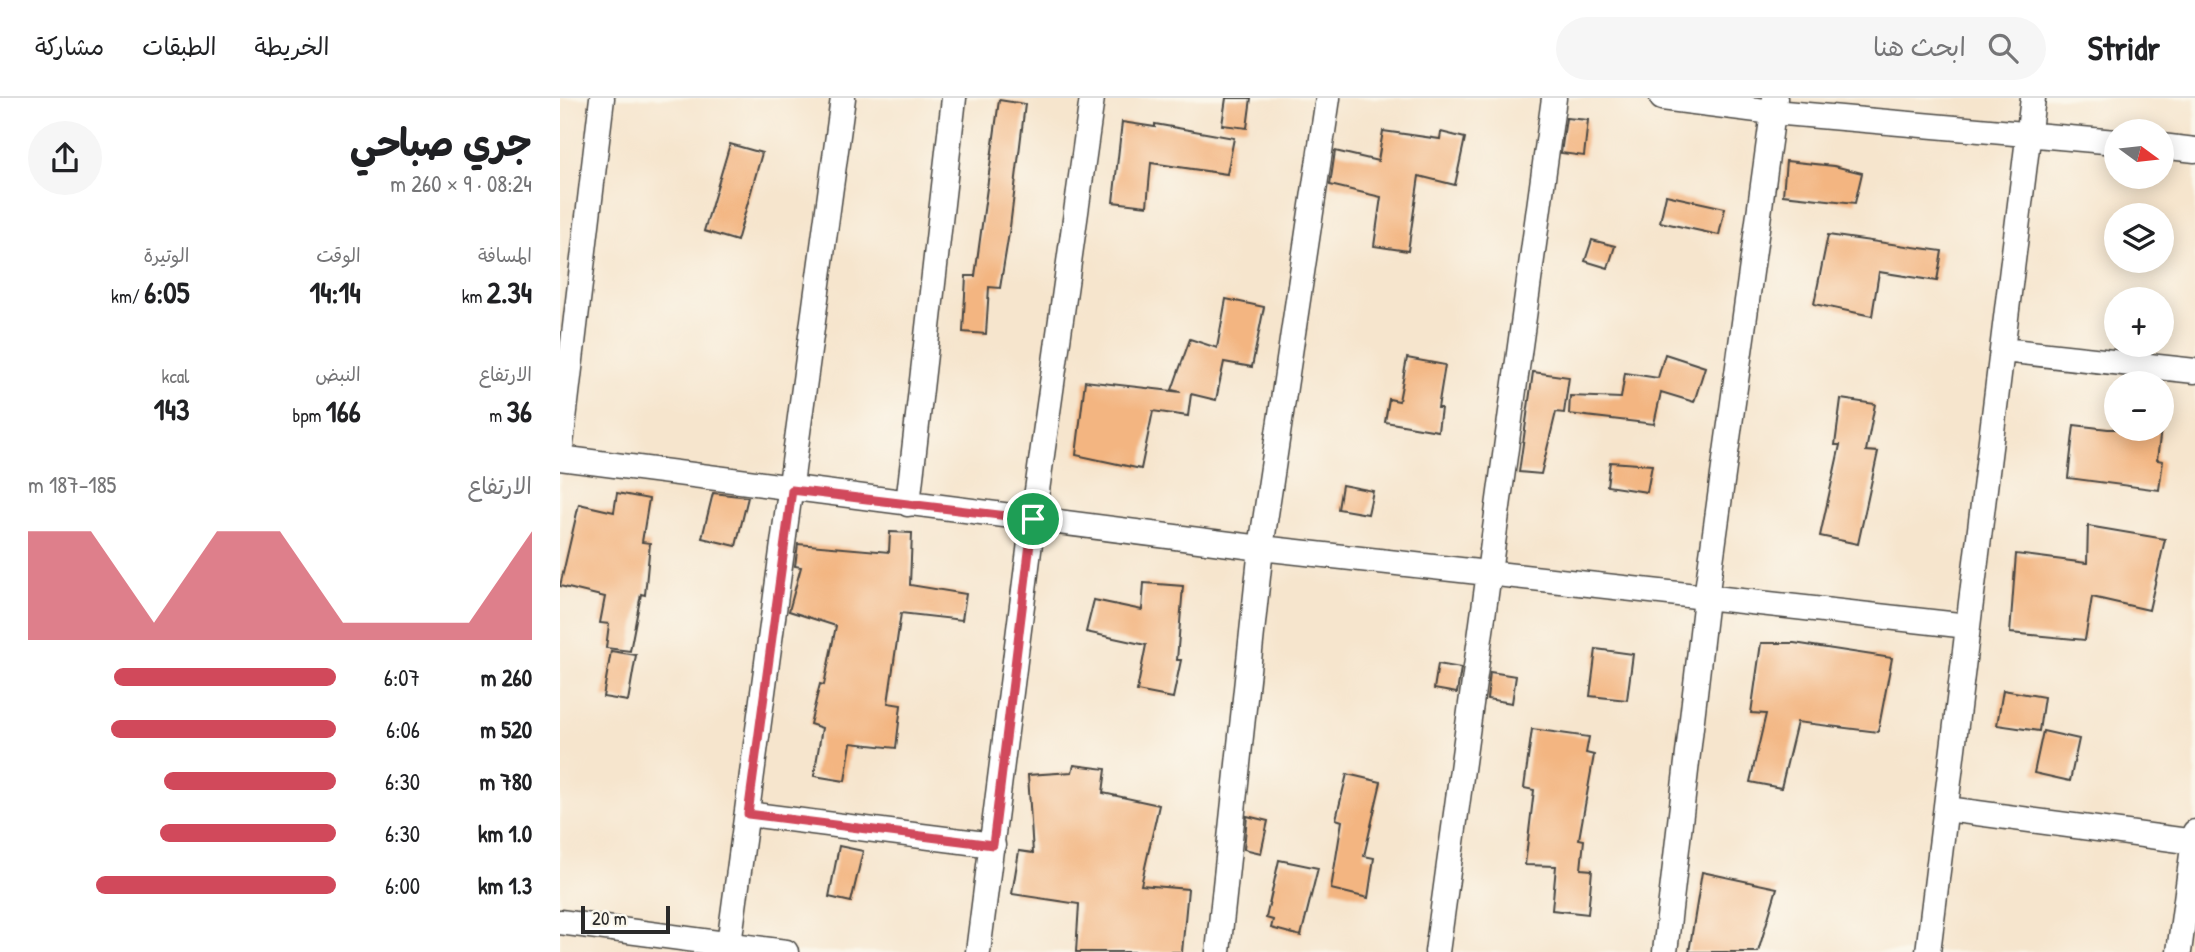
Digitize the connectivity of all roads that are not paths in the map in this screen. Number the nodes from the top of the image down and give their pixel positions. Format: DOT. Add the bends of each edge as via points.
graph roads {
  1 [pos="602,98"];
  2 [pos="843,98"];
  3 [pos="954,98"];
  4 [pos="1092,98"];
  5 [pos="1328,98"];
  6 [pos="1553,98"];
  7 [pos="1662,98"];
  8 [pos="2033,98"];
  9 [pos="1774,105"];
  10 [pos="2029,133"];
  11 [pos="2104,141"];
  12 [pos="2174,148"];
  13 [pos="2195,150"];
  14 [pos="2003,350"];
  15 [pos="2195,371"];
  16 [pos="560,456"];
  17 [pos="792,490"];
  18 [pos="908,504"];
  19 [pos="1033,519"];
  20 [pos="1261,548"];
  21 [pos="1490,571"];
  22 [pos="1706,598"];
  23 [pos="1968,626"];
  24 [pos="1947,809"];
  25 [pos="748,814"];
  26 [pos="2195,839"];
  27 [pos="993,845"];
  28 [pos="560,922"];
  29 [pos="729,947"];
  30 [pos="786,952"];
  31 [pos="978,952"];
  32 [pos="1218,952"];
  33 [pos="1437,952"];
  34 [pos="1665,952"];
  35 [pos="1928,952"];
  36 [pos="2179,952"];
  1 -- 16 [label="street"];
  2 -- 17 [label="street"];
  3 -- 18 [label="street"];
  4 -- 19 [label="street"];
  5 -- 20 [label="street"];
  6 -- 21 [label="street"];
  7 -- 9 [label="street"];
  8 -- 10 [label="street"];
  9 -- 10 [label="street"];
  9 -- 22 [label="street"];
  10 -- 11 [label="street"];
  10 -- 14 [label="street"];
  12 -- 13 [label="street"];
  14 -- 15 [label="street"];
  14 -- 23 [label="street"];
  16 -- 17 [label="street"];
  17 -- 18 [label="street"];
  17 -- 25 [label="street"];
  18 -- 19 [label="street"];
  19 -- 20 [label="street"];
  19 -- 27 [label="street"];
  20 -- 21 [label="street"];
  20 -- 32 [label="street"];
  21 -- 22 [label="street"];
  21 -- 33 [label="street"];
  22 -- 23 [label="street"];
  22 -- 34 [label="street"];
  23 -- 24 [label="street"];
  24 -- 26 [label="street"];
  24 -- 35 [label="street"];
  25 -- 27 [label="street"];
  25 -- 29 [label="street"];
  26 -- 36 [label="street"];
  27 -- 31 [label="street"];
  28 -- 29 [label="street"];
  29 -- 30 [label="street"];
}
